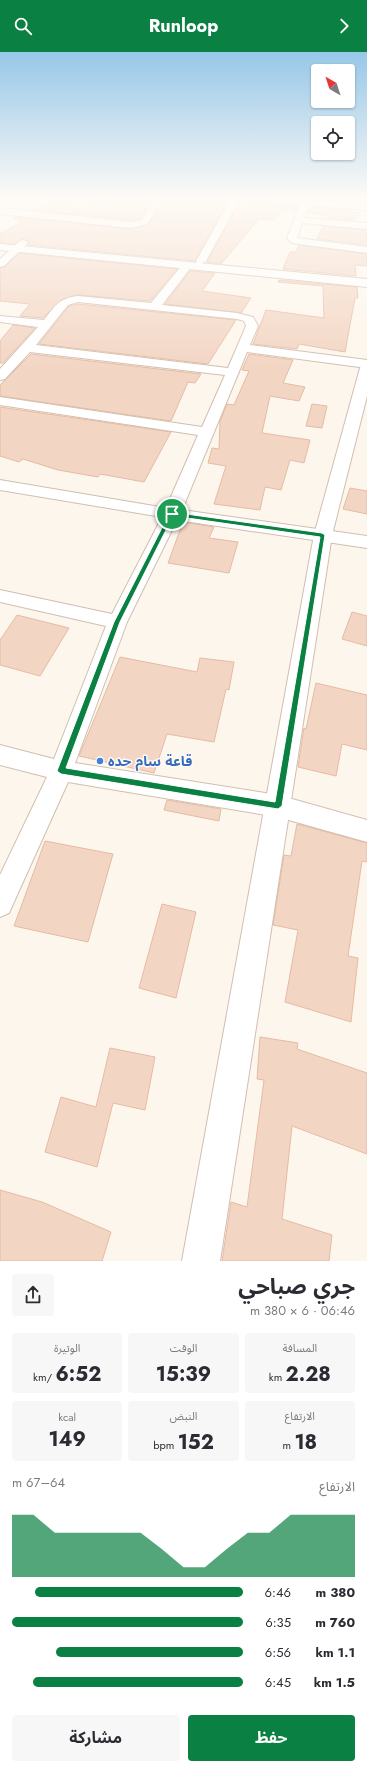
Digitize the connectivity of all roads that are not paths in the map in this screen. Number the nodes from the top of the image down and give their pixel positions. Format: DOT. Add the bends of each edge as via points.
graph roads {
  1 [pos="9,255"];
  2 [pos="98,255"];
  3 [pos="133,255"];
  4 [pos="204,255"];
  5 [pos="201,261"];
  6 [pos="0,264"];
  7 [pos="187,266"];
  8 [pos="367,275"];
  9 [pos="367,283"];
  10 [pos="154,307"];
  11 [pos="0,320"];
  12 [pos="47,324"];
  13 [pos="27,348"];
  14 [pos="243,348"];
  15 [pos="367,364"];
  16 [pos="367,368"];
  17 [pos="233,372"];
  18 [pos="0,376"];
  19 [pos="0,401"];
  20 [pos="205,432"];
  21 [pos="0,485"];
  22 [pos="172,514"];
  23 [pos="322,535"];
  24 [pos="367,542"];
  25 [pos="0,596"];
  26 [pos="117,622"];
  27 [pos="0,755"];
  28 [pos="61,771"];
  29 [pos="278,806"];
  30 [pos="367,831"];
  31 [pos="0,904"];
  32 [pos="201,1261"];
  1 -- 6 [label="street"];
  2 -- 7 [label="street"];
  3 -- 5 [label="street"];
  4 -- 5 [label="street"];
  5 -- 7 [label="street"];
  5 -- 8 [label="street"];
  7 -- 9 [label="street"];
  7 -- 10 [label="street"];
  10 -- 12 [label="street" via="70,300 64,303"];
  10 -- 14 [label="street" via="249,319 252,326"];
  11 -- 12 [label="street"];
  12 -- 13 [label="street"];
  13 -- 17 [label="street"];
  13 -- 18 [label="street"];
  14 -- 15 [label="street"];
  14 -- 17 [label="street"];
  16 -- 23 [label="street"];
  17 -- 20 [label="street"];
  19 -- 20 [label="street"];
  20 -- 22 [label="street"];
  21 -- 22 [label="street"];
  22 -- 23 [label="street"];
  22 -- 26 [label="street"];
  23 -- 24 [label="street"];
  23 -- 29 [label="street"];
  25 -- 26 [label="street"];
  26 -- 28 [label="street"];
  27 -- 28 [label="street"];
  28 -- 29 [label="street"];
  28 -- 31 [label="street"];
  29 -- 30 [label="street"];
  29 -- 32 [label="street"];
}
